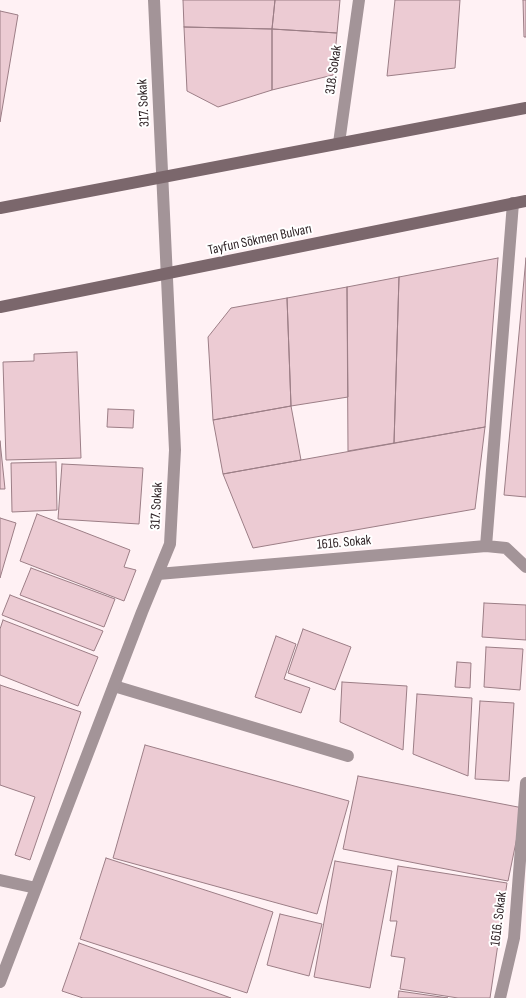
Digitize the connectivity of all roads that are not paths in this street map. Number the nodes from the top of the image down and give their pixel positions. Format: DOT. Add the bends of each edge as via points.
graph roads {
  1 [pos="154,0"];
  2 [pos="359,0"];
  3 [pos="526,108"];
  4 [pos="339,144"];
  5 [pos="162,177"];
  6 [pos="520,202"];
  7 [pos="0,208"];
  8 [pos="166,275"];
  9 [pos="0,307"];
  10 [pos="486,546"];
  11 [pos="526,568"];
  12 [pos="158,574"];
  13 [pos="114,686"];
  14 [pos="348,756"];
  15 [pos="526,783"];
  16 [pos="0,880"];
  17 [pos="36,888"];
  18 [pos="0,982"];
  19 [pos="500,998"];
  1 -- 5 [label="street, 317. Sokak"];
  2 -- 4 [label="street, 318. Sokak"];
  3 -- 4 [label="main road"];
  4 -- 5 [label="main road"];
  5 -- 7 [label="main road"];
  5 -- 8 [label="street, 317. Sokak"];
  6 -- 8 [label="main road, Tayfun Sökmen Bulvarı"];
  6 -- 10 [label="street"];
  8 -- 9 [label="main road, Tayfun Sökmen Bulvarı"];
  8 -- 12 [label="street, 317. Sokak" via="175,450 170,544"];
  10 -- 11 [label="street, 1616. Sokak" via="506,548"];
  10 -- 12 [label="street, 1616. Sokak"];
  12 -- 13 [label="street, 317. Sokak"];
  13 -- 14 [label="street"];
  13 -- 17 [label="street, 317. Sokak"];
  15 -- 19 [label="street, 1616. Sokak" via="514,938"];
  16 -- 17 [label="street"];
  17 -- 18 [label="street, 317. Sokak"];
}
